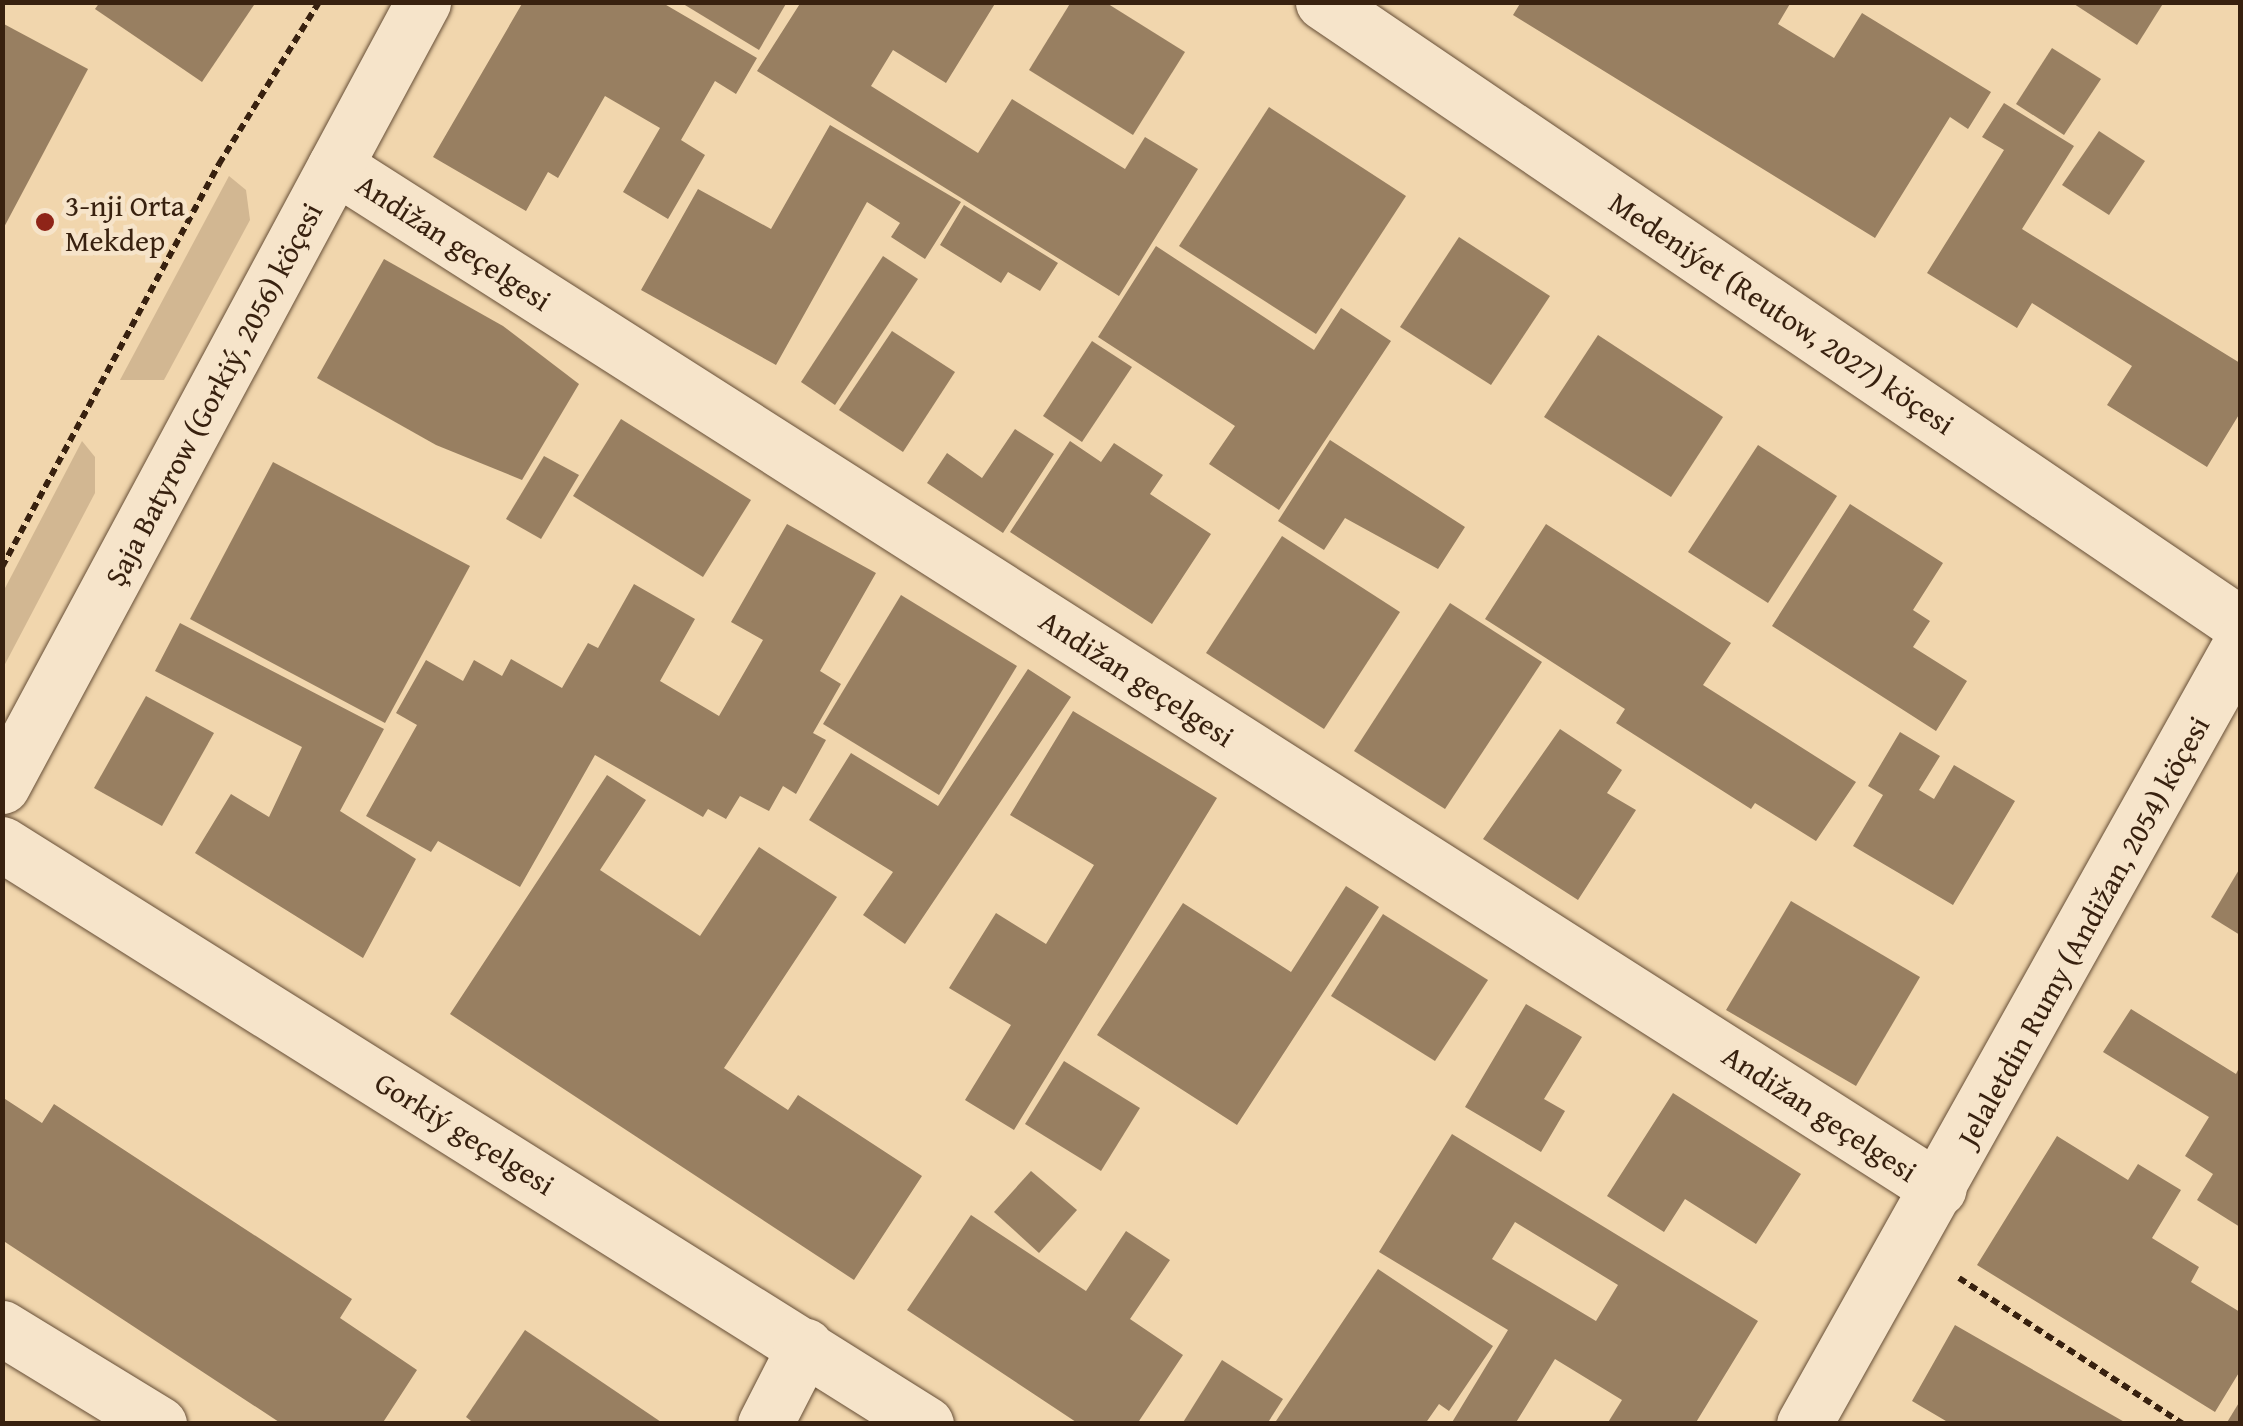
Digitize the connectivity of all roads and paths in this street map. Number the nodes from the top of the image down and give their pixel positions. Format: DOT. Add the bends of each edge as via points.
graph roads {
  1 [pos="318,2"];
  2 [pos="422,2"];
  3 [pos="1323,2"];
  4 [pos="335,166"];
  5 [pos="2,567"];
  6 [pos="2240,624"];
  7 [pos="2240,645"];
  8 [pos="2,786"];
  9 [pos="2,844"];
  10 [pos="1940,1189"];
  11 [pos="1907,1244"];
  12 [pos="2,1328"];
  13 [pos="804,1346"];
  14 [pos="160,1424"];
  15 [pos="765,1424"];
  16 [pos="926,1424"];
  17 [pos="1804,1424"];
  18 [pos="2183,1424"];
  1 -- 5 [label="path" via="219,164"];
  2 -- 4 [label="street, Şaja Batyrow (Gorkiý, 2056) köçesi"];
  3 -- 6 [label="street, Medeniýet (Reutow, 2027) köçesi"];
  4 -- 8 [label="street, Şaja Batyrow (Gorkiý, 2056) köçesi"];
  4 -- 10 [label="street, Andižan geçelgesi"];
  7 -- 10 [label="street, Jelaletdin Rumy (Andižan, 2054) köçesi"];
  9 -- 13 [label="street, Gorkiý geçelgesi"];
  10 -- 11 [label="street, Jelaletdin Rumy (Andižan, 2054) köçesi"];
  11 -- 17 [label="street, Jelaletdin Rumy (Andižan, 2054) köçesi"];
  11 -- 18 [label="path"];
  12 -- 14 [label="street"];
  13 -- 15 [label="street"];
  13 -- 16 [label="street, Gorkiý geçelgesi"];
}
